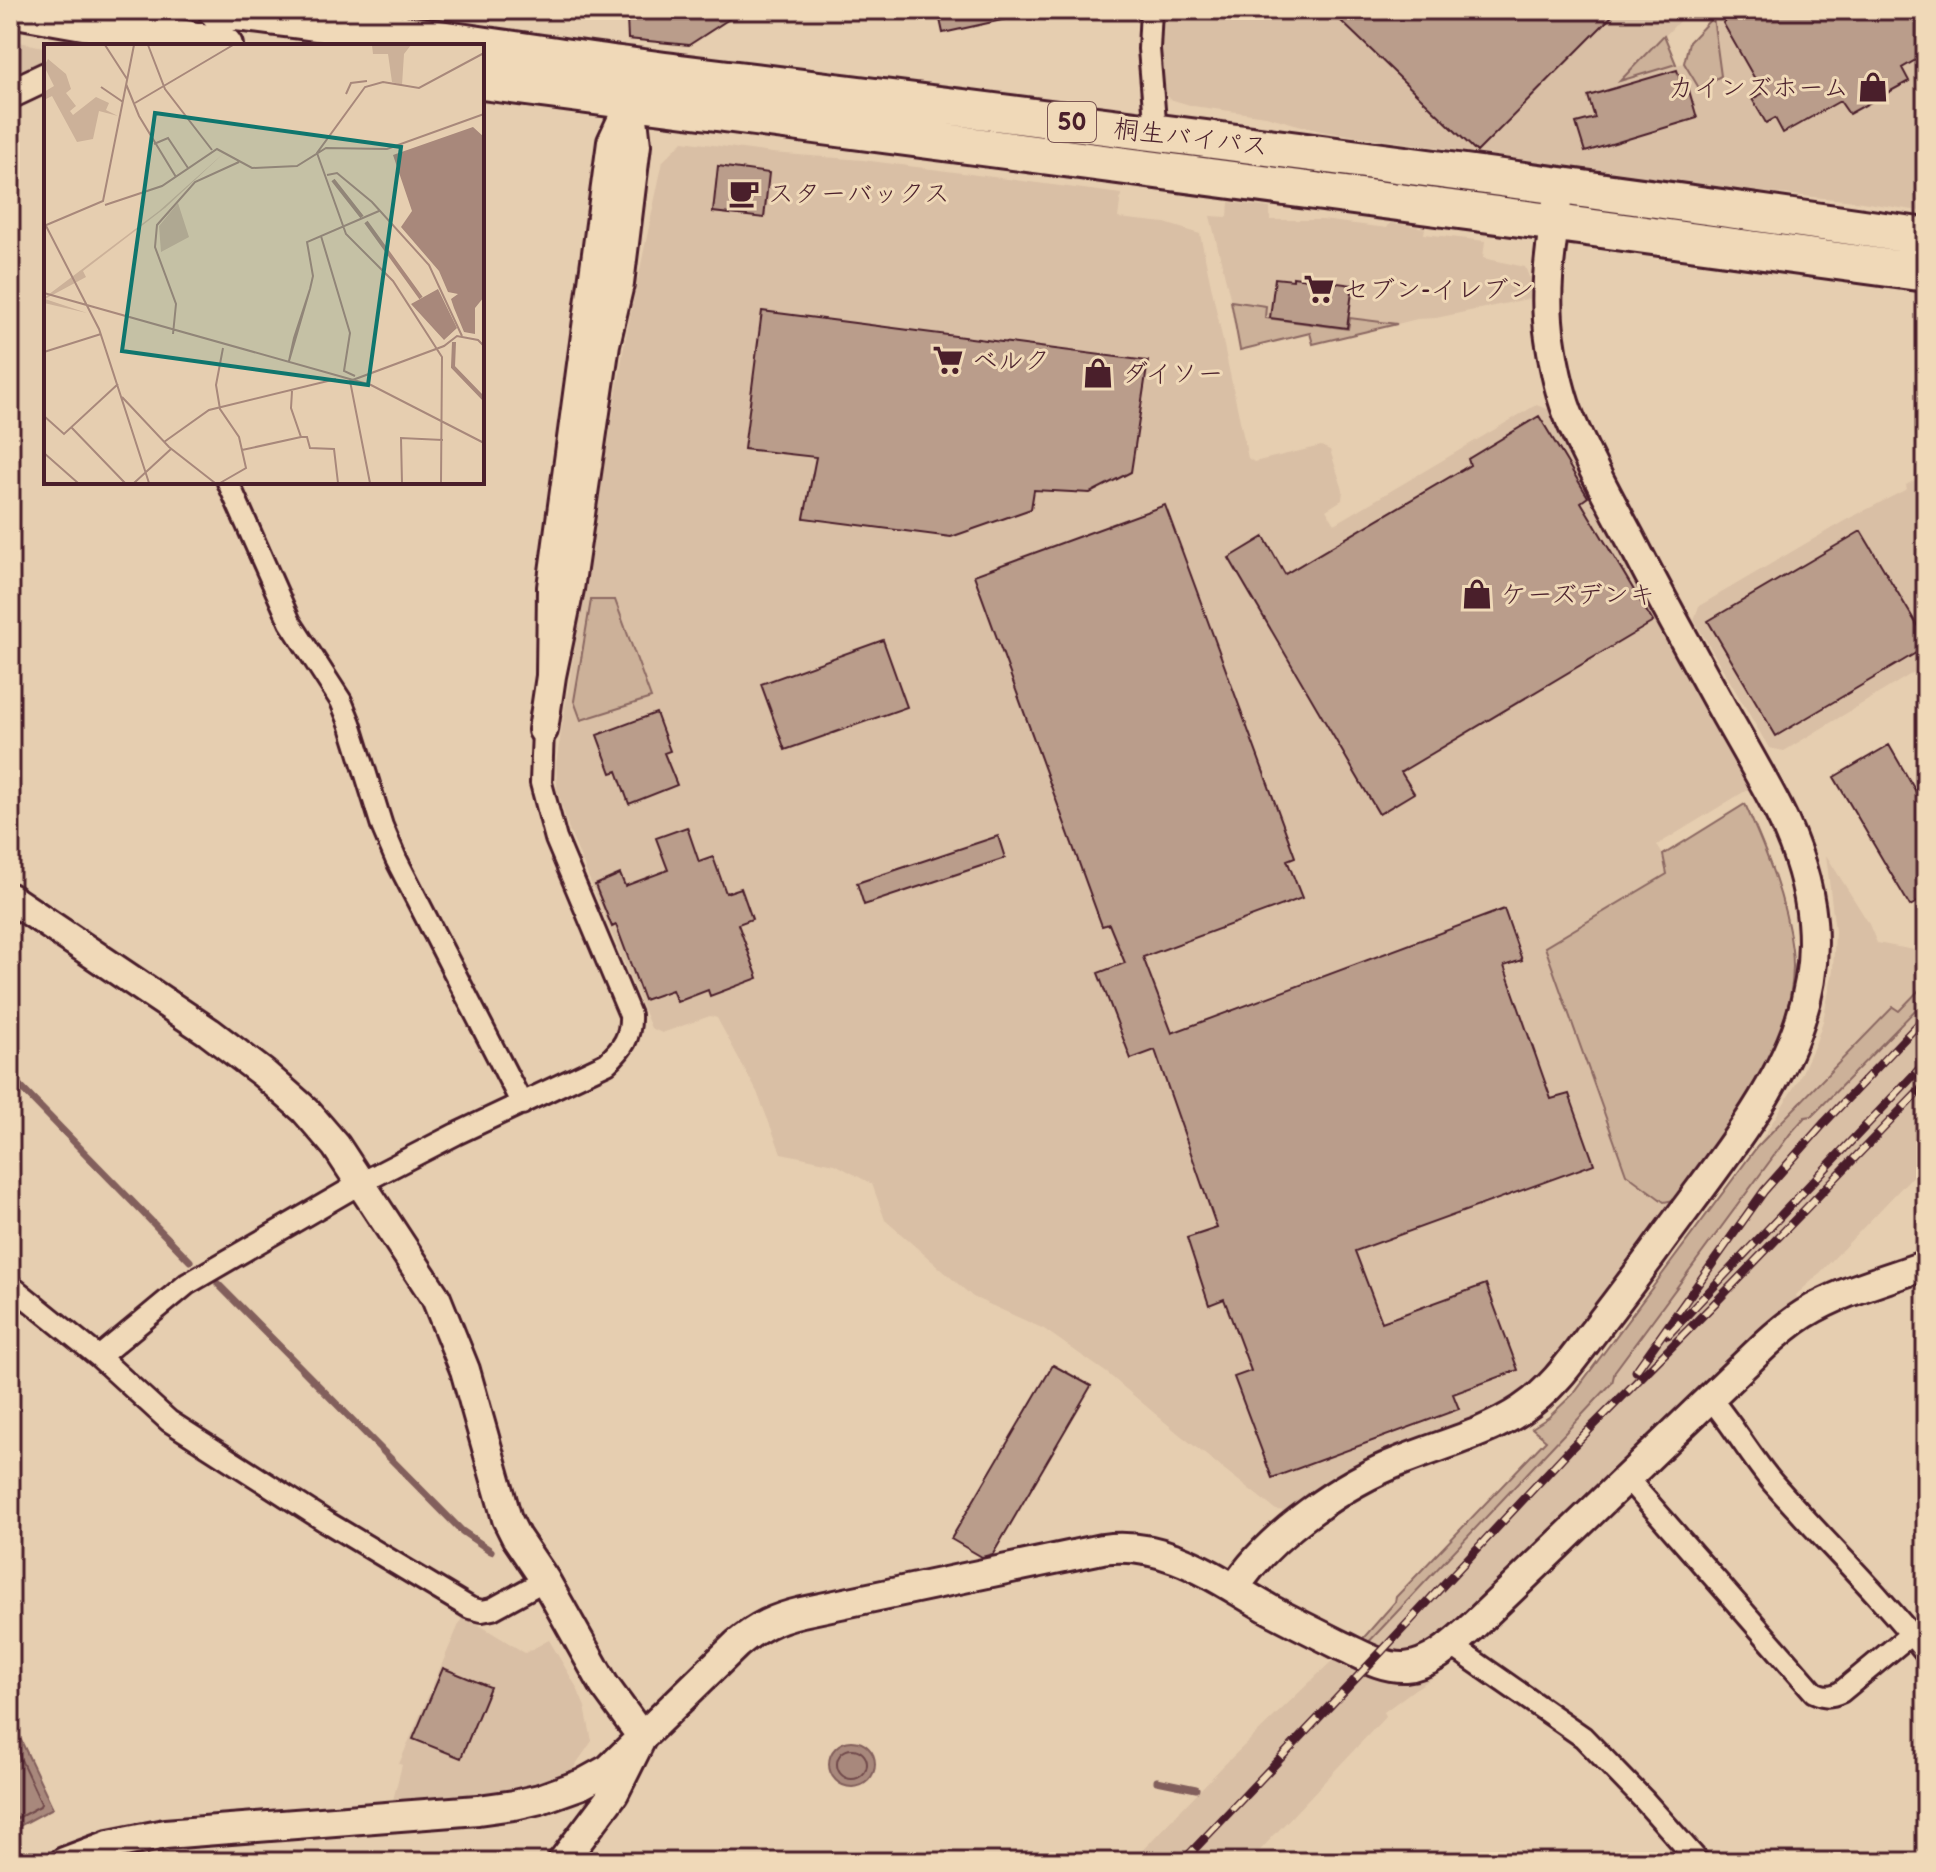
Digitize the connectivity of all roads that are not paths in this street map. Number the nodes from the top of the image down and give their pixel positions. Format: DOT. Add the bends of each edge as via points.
graph roads {
  1 [pos="22,10"];
  2 [pos="1151,10"];
  3 [pos="240,11"];
  4 [pos="126,29"];
  5 [pos="212,44"];
  6 [pos="420,44"];
  7 [pos="484,56"];
  8 [pos="44,78"];
  9 [pos="484,81"];
  10 [pos="633,83"];
  11 [pos="10,94"];
  12 [pos="1156,133"];
  13 [pos="1560,185"];
  14 [pos="1555,222"];
  15 [pos="1926,237"];
  16 [pos="1926,273"];
  17 [pos="229,484"];
  18 [pos="543,730"];
  19 [pos="10,898"];
  20 [pos="522,1104"];
  21 [pos="361,1183"];
  22 [pos="1926,1265"];
  23 [pos="10,1285"];
  24 [pos="99,1357"];
  25 [pos="1710,1398"];
  26 [pos="1627,1478"];
  27 [pos="545,1580"];
  28 [pos="1235,1588"];
  29 [pos="1911,1634"];
  30 [pos="1451,1645"];
  31 [pos="1926,1653"];
  32 [pos="642,1737"];
  33 [pos="64,1862"];
  34 [pos="562,1862"];
  35 [pos="1699,1862"];
  1 -- 4 [label="highway"];
  2 -- 12 [label="street"];
  3 -- 6 [label="highway, 桐生バイパス / 50"];
  4 -- 5 [label="highway"];
  7 -- 10 [label="highway, 桐生バイパス / 50"];
  8 -- 11 [label="street"];
  9 -- 10 [label="highway, 桐生バイパス / 50"];
  10 -- 12 [label="highway, 桐生バイパス / 50"];
  10 -- 14 [label="highway, 桐生バイパス / 50"];
  10 -- 18 [label="street" via="636,145 619,284"];
  12 -- 13 [label="highway, 桐生バイパス / 50"];
  13 -- 14 [label="street"];
  13 -- 15 [label="highway, 桐生バイパス / 50"];
  14 -- 16 [label="highway, 桐生バイパス / 50"];
  14 -- 28 [label="street" via="1547,288 1549,334 1569,418 1791,834 1811,905 1811,979 1805,1006 1770,1089 1557,1379 1508,1419 1343,1489 1288,1531"];
  17 -- 20 [label="street" via="290,622 341,701 396,859"];
  18 -- 20 [label="street" via="541,783 556,839 631,1028 607,1063"];
  19 -- 21 [label="street" via="263,1073 305,1110"];
  20 -- 21 [label="street"];
  21 -- 24 [label="street" via="187,1284"];
  21 -- 27 [label="street" via="436,1298 465,1370 507,1519"];
  22 -- 25 [label="street" via="1839,1296 1803,1315"];
  23 -- 24 [label="street"];
  24 -- 27 [label="street" via="169,1421 470,1608 492,1609"];
  25 -- 26 [label="street"];
  25 -- 29 [label="street" via="1762,1470"];
  26 -- 29 [label="street" via="1814,1692 1841,1692"];
  26 -- 30 [label="street"];
  27 -- 32 [label="street" via="604,1685"];
  28 -- 30 [label="street" via="1385,1665 1414,1665"];
  28 -- 32 [label="street" via="1176,1558 1117,1547 783,1616 737,1644"];
  29 -- 31 [label="street"];
  30 -- 35 [label="street" via="1583,1737"];
  32 -- 33 [label="street" via="609,1769 582,1784 514,1805 165,1834 109,1845"];
  32 -- 34 [label="street" via="614,1793"];
}
